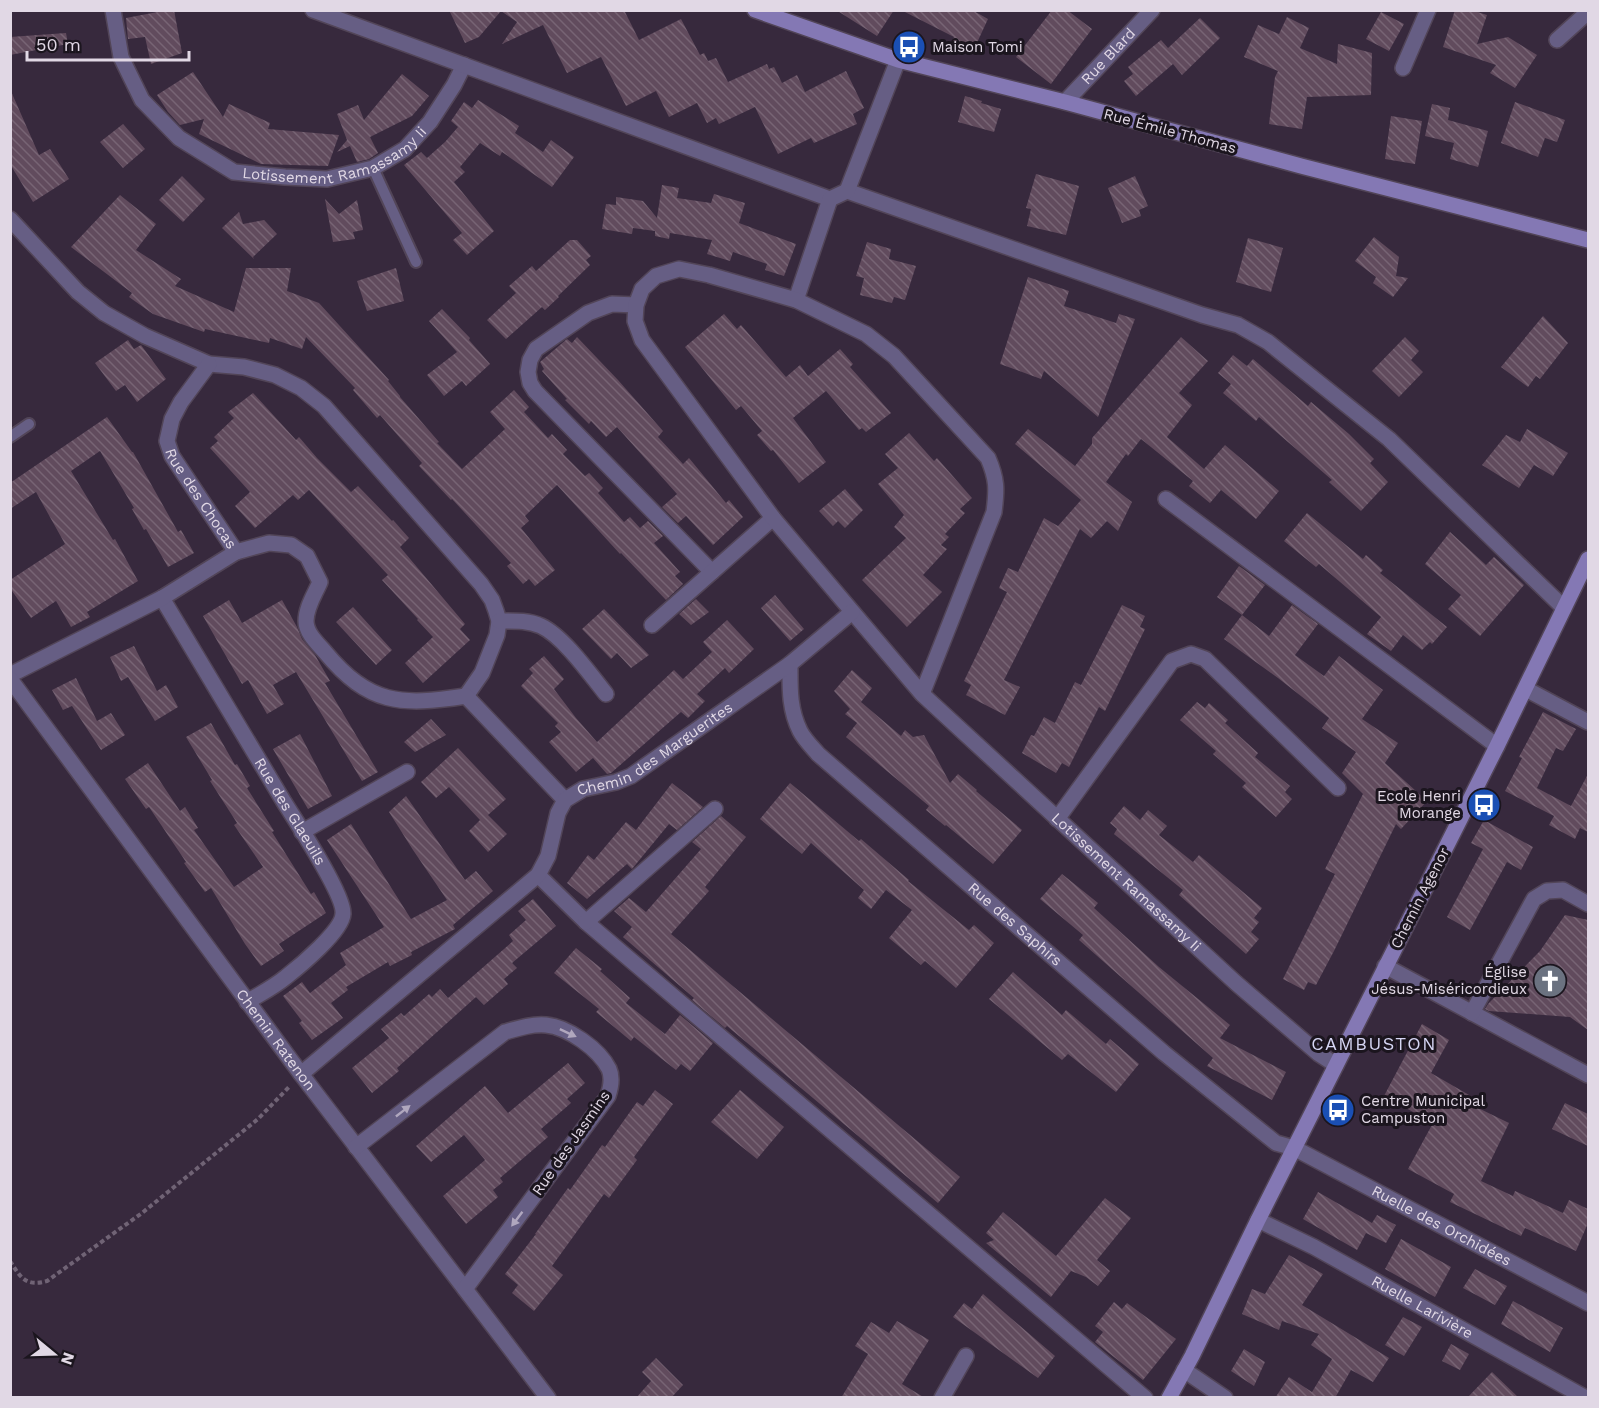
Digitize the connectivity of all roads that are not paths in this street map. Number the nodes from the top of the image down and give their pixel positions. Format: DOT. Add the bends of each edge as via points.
graph roads {
  1 [pos="112,10"];
  2 [pos="313,10"];
  3 [pos="755,10"];
  4 [pos="1152,10"];
  5 [pos="1428,10"];
  6 [pos="1588,12"];
  7 [pos="1557,40"];
  8 [pos="898,60"];
  9 [pos="464,65"];
  10 [pos="1403,68"];
  11 [pos="1065,102"];
  12 [pos="373,168"];
  13 [pos="847,191"];
  14 [pos="830,199"];
  15 [pos="10,219"];
  16 [pos="1588,240"];
  17 [pos="416,262"];
  18 [pos="796,300"];
  19 [pos="636,305"];
  20 [pos="209,364"];
  21 [pos="29,424"];
  22 [pos="10,437"];
  23 [pos="1166,499"];
  24 [pos="773,518"];
  25 [pos="236,552"];
  26 [pos="1587,564"];
  27 [pos="712,572"];
  28 [pos="162,598"];
  29 [pos="1564,608"];
  30 [pos="852,612"];
  31 [pos="499,621"];
  32 [pos="652,625"];
  33 [pos="790,664"];
  34 [pos="10,675"];
  35 [pos="10,679"];
  36 [pos="1526,689"];
  37 [pos="606,694"];
  38 [pos="922,694"];
  39 [pos="466,696"];
  40 [pos="1588,722"];
  41 [pos="1497,746"];
  42 [pos="407,772"];
  43 [pos="1338,788"];
  44 [pos="565,800"];
  45 [pos="715,809"];
  46 [pos="1057,819"];
  47 [pos="302,832"];
  48 [pos="538,875"];
  49 [pos="1588,904"];
  50 [pos="586,921"];
  51 [pos="1385,966"];
  52 [pos="247,1002"];
  53 [pos="1472,1013"];
  54 [pos="1336,1065"];
  55 [pos="301,1074"];
  56 [pos="1588,1075"];
  57 [pos="356,1147"];
  58 [pos="1294,1148"];
  59 [pos="1258,1220"];
  60 [pos="465,1289"];
  61 [pos="1588,1303"];
  62 [pos="966,1356"];
  63 [pos="1184,1370"];
  64 [pos="548,1398"];
  65 [pos="942,1398"];
  66 [pos="1145,1398"];
  67 [pos="1169,1398"];
  68 [pos="1225,1398"];
  69 [pos="1586,1398"];
  1 -- 12 [label="street, Lotissement Ramassamy Ii" via="121,57 142,100 179,138 234,171 327,179"];
  2 -- 9 [label="street"];
  3 -- 8 [label="main road, Rue Émile Thomas"];
  4 -- 11 [label="street, Rue Blard"];
  5 -- 10 [label="street"];
  6 -- 7 [label="street"];
  8 -- 11 [label="main road, Rue Émile Thomas"];
  8 -- 13 [label="street"];
  9 -- 12 [label="street, Lotissement Ramassamy Ii" via="430,122 405,149"];
  9 -- 14 [label="street"];
  11 -- 16 [label="main road, Rue Émile Thomas"];
  12 -- 17 [label="lane"];
  13 -- 14 [label="street"];
  13 -- 29 [label="street" via="1238,325 1268,342 1389,439"];
  14 -- 18 [label="street"];
  15 -- 20 [label="street" via="78,292 104,313"];
  18 -- 19 [label="street" via="679,269 656,276 642,289"];
  18 -- 38 [label="street" via="866,334 894,356 988,458 995,473 994,512"];
  19 -- 24 [label="street, Lotissement Ramassamy Ii" via="635,321 642,340"];
  19 -- 27 [label="street" via="612,304 588,313 536,349 530,360 530,382"];
  20 -- 25 [label="street, Rue des Chocas" via="181,402 167,441 172,456"];
  20 -- 31 [label="street" via="275,375 324,406 481,584"];
  21 -- 22 [label="lane"];
  23 -- 41 [label="street"];
  24 -- 27 [label="street"];
  24 -- 30 [label="street, Lotissement Ramassamy Ii"];
  25 -- 28 [label="street"];
  25 -- 39 [label="street, Rue des Chocas" via="269,543 291,545 307,556 320,582 307,611 306,624 337,667 357,684 397,700 432,701"];
  26 -- 29 [label="main road, Chemin Agenor"];
  27 -- 32 [label="street"];
  28 -- 34 [label="street"];
  28 -- 47 [label="street, Rue des Glaeuils"];
  29 -- 36 [label="main road, Chemin Agenor"];
  30 -- 33 [label="street, Chemin des Marguerites"];
  30 -- 38 [label="street, Lotissement Ramassamy Ii"];
  31 -- 37 [label="street" via="539,625 556,635"];
  31 -- 39 [label="street" via="482,673"];
  33 -- 44 [label="street, Chemin des Marguerites" via="631,776 583,789"];
  33 -- 58 [label="street, Rue des Saphirs" via="793,713 801,733 818,754 1164,1053 1276,1143"];
  35 -- 52 [label="street, Chemin Ratenon"];
  36 -- 40 [label="street"];
  36 -- 41 [label="main road, Chemin Agenor"];
  38 -- 46 [label="street, Lotissement Ramassamy Ii"];
  39 -- 44 [label="street"];
  41 -- 51 [label="main road, Chemin Agenor"];
  42 -- 47 [label="street"];
  43 -- 46 [label="street" via="1205,659 1191,654 1172,661"];
  44 -- 48 [label="street, Chemin des Marguerites"];
  45 -- 50 [label="street"];
  46 -- 54 [label="street, Lotissement Ramassamy Ii" via="1236,983"];
  47 -- 52 [label="street, Rue des Glaeuils" via="336,890 343,915 330,937 285,978"];
  48 -- 50 [label="street"];
  48 -- 55 [label="street, Chemin des Marguerites"];
  49 -- 53 [label="street" via="1563,890 1547,891 1534,899"];
  50 -- 66 [label="street"];
  51 -- 53 [label="street"];
  51 -- 54 [label="main road, Chemin Agenor"];
  52 -- 55 [label="street, Chemin Ratenon"];
  53 -- 56 [label="street"];
  54 -- 58 [label="main road, Chemin Agenor"];
  55 -- 57 [label="street, Chemin Ratenon"];
  57 -- 60 [label="street, Chemin Ratenon"];
  57 -- 60 [label="street, Rue des Jasmins, one-way" via="505,1032 526,1025 548,1025 587,1043 602,1060 610,1071 612,1085 608,1096"];
  58 -- 59 [label="main road, Chemin Agenor"];
  58 -- 61 [label="street, Ruelle des Orchidées"];
  59 -- 63 [label="main road, Chemin Agenor"];
  59 -- 69 [label="street, Ruelle Larivière"];
  60 -- 64 [label="street, Chemin Ratenon"];
  62 -- 65 [label="street"];
  63 -- 67 [label="main road, Chemin Agenor"];
  63 -- 68 [label="street"];
}
